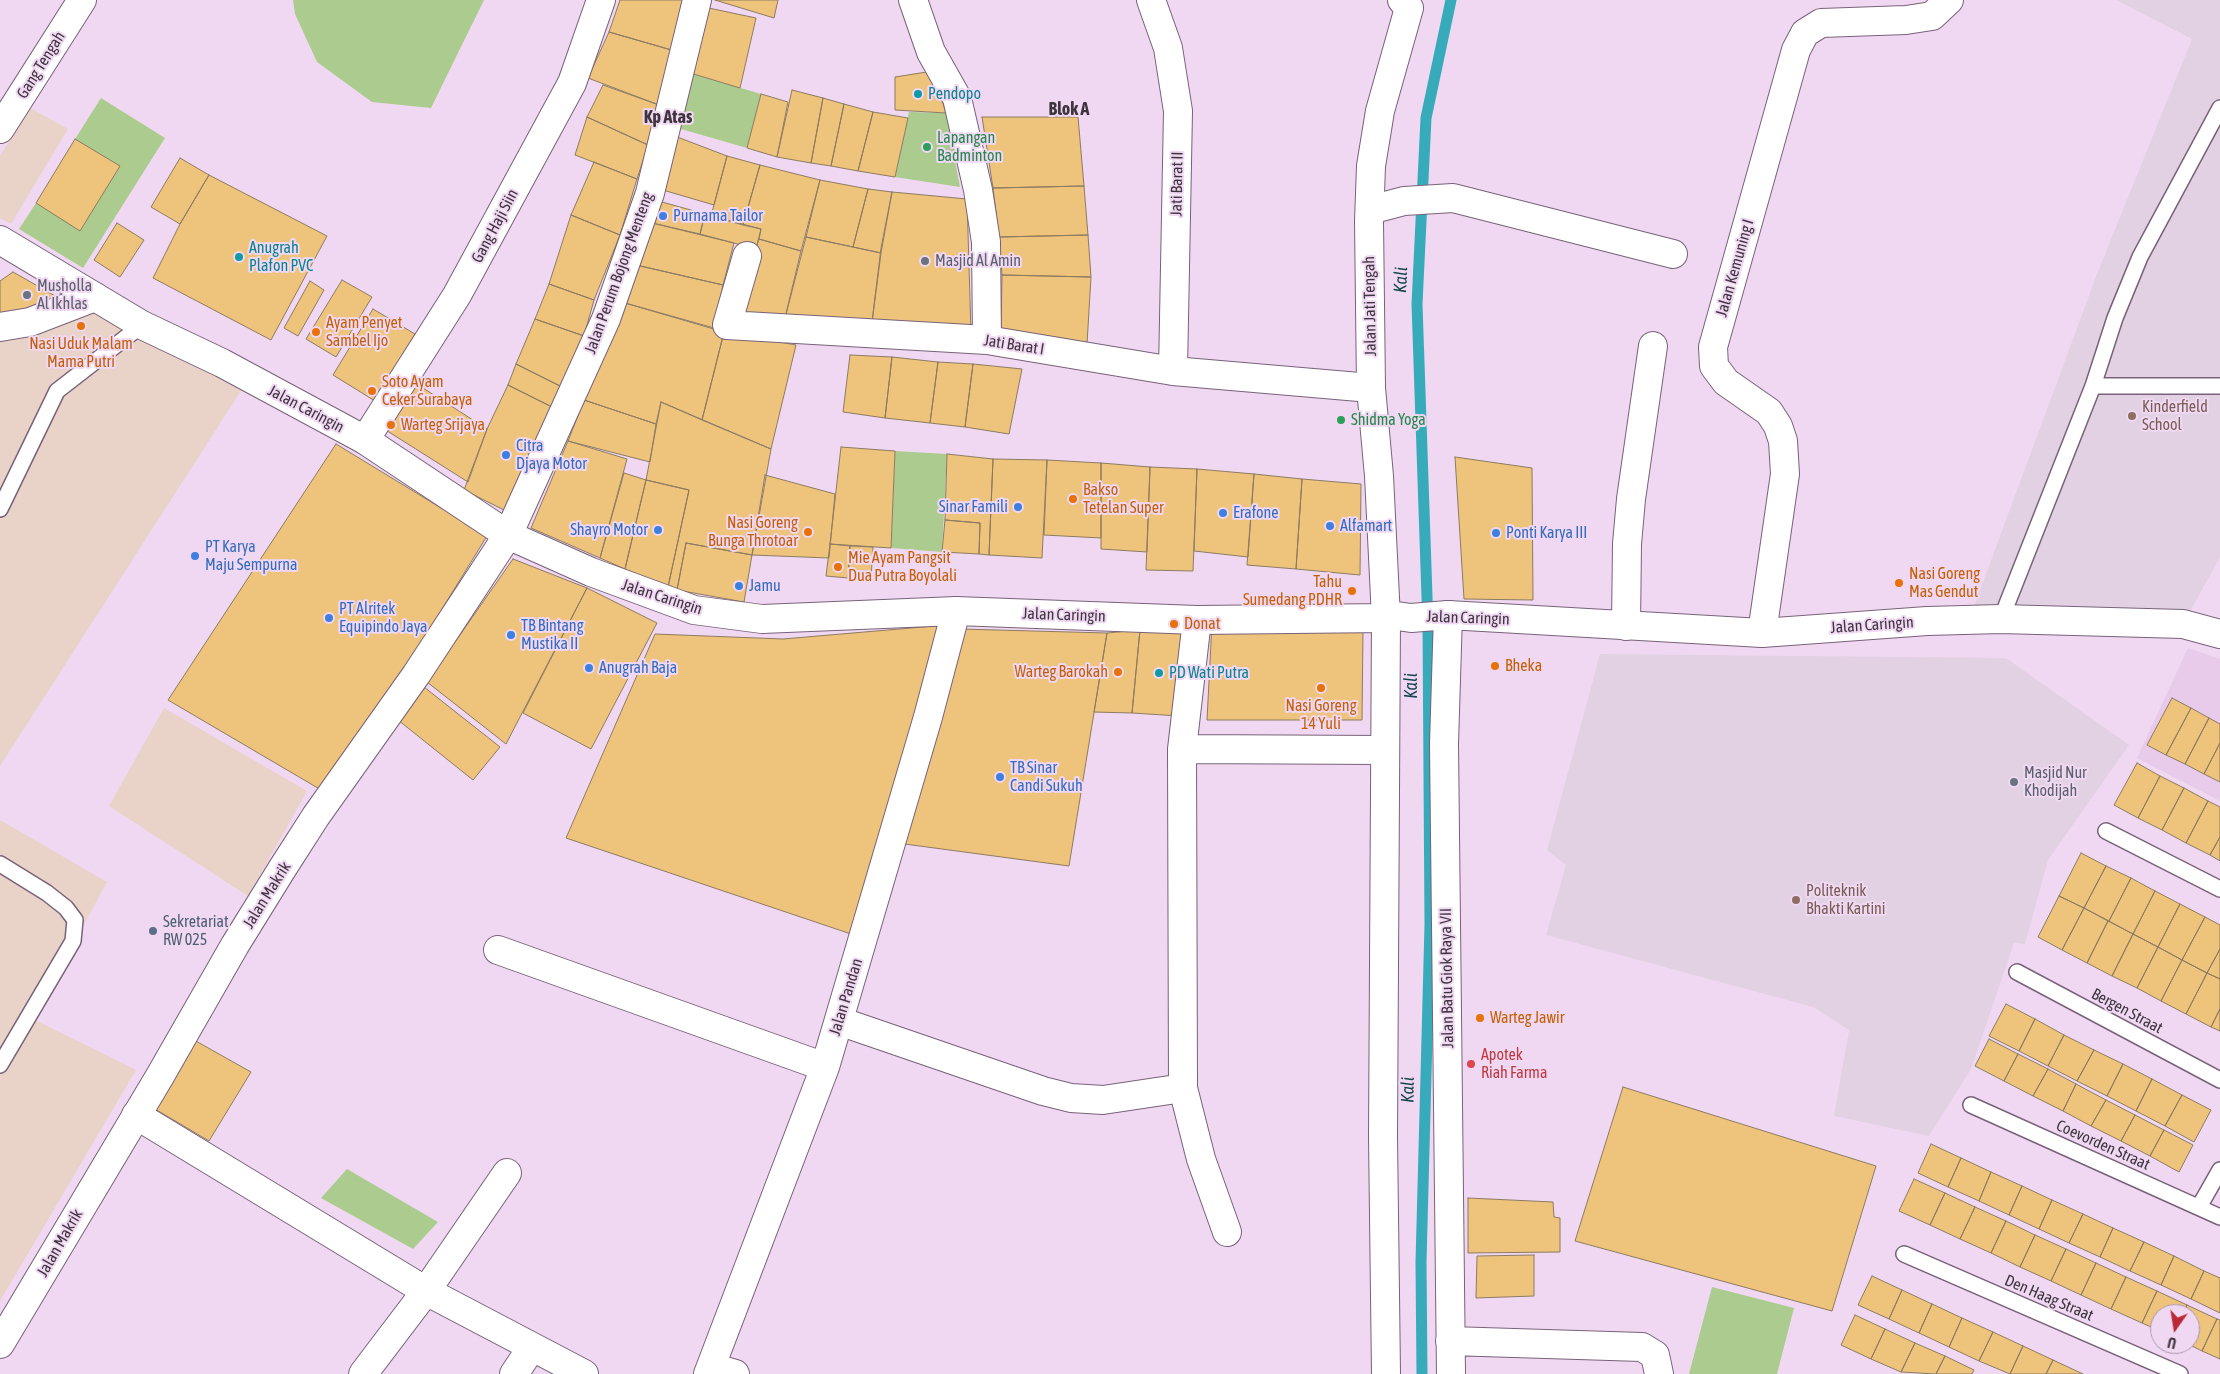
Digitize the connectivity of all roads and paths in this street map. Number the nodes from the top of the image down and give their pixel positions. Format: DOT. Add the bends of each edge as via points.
graph roads {
  1 [pos="82,0"];
  2 [pos="601,0"];
  3 [pos="697,0"];
  4 [pos="913,0"];
  5 [pos="1151,0"];
  6 [pos="1949,0"];
  7 [pos="1408,3"];
  8 [pos="2220,108"];
  9 [pos="0,129"];
  10 [pos="1370,210"];
  11 [pos="0,240"];
  12 [pos="1673,254"];
  13 [pos="747,256"];
  14 [pos="95,297"];
  15 [pos="142,326"];
  16 [pos="0,327"];
  17 [pos="987,340"];
  18 [pos="1653,346"];
  19 [pos="1173,372"];
  20 [pos="2093,386"];
  21 [pos="2220,386"];
  22 [pos="1371,388"];
  23 [pos="365,440"];
  24 [pos="0,508"];
  25 [pos="508,535"];
  26 [pos="956,611"];
  27 [pos="1442,616"];
  28 [pos="1392,617"];
  29 [pos="2001,619"];
  30 [pos="1197,620"];
  31 [pos="1626,626"];
  32 [pos="1762,634"];
  33 [pos="2220,634"];
  34 [pos="1182,749"];
  35 [pos="1384,750"];
  36 [pos="2106,831"];
  37 [pos="0,864"];
  38 [pos="2220,889"];
  39 [pos="498,950"];
  40 [pos="2017,972"];
  41 [pos="839,1021"];
  42 [pos="0,1065"];
  43 [pos="825,1067"];
  44 [pos="2220,1080"];
  45 [pos="1183,1088"];
  46 [pos="1971,1105"];
  47 [pos="136,1115"];
  48 [pos="2220,1170"];
  49 [pos="508,1173"];
  50 [pos="2199,1207"];
  51 [pos="2220,1217"];
  52 [pos="1227,1232"];
  53 [pos="1904,1254"];
  54 [pos="426,1291"];
  55 [pos="1450,1341"];
  56 [pos="0,1344"];
  57 [pos="532,1347"];
  58 [pos="718,1372"];
  59 [pos="363,1374"];
  60 [pos="514,1374"];
  61 [pos="584,1374"];
  62 [pos="1386,1374"];
  63 [pos="1450,1374"];
  64 [pos="1659,1374"];
  65 [pos="2180,1374"];
  1 -- 9 [label="street, Gang Tengah"];
  2 -- 23 [label="street, Gang Haji Siin" via="572,83 457,295"];
  3 -- 25 [label="street, Jalan Perum Bojong Menteng" via="650,193 606,319"];
  4 -- 17 [label="street" via="931,52 957,98 978,190 986,242"];
  5 -- 19 [label="street, Jati Barat II" via="1168,48 1178,111"];
  6 -- 32 [label="street, Jalan Kemuning I" via="1932,16 1821,23 1805,33 1796,50 1713,347 1714,366 1726,382 1769,412 1783,441 1784,474"];
  7 -- 10 [label="street, Jalan Jati Tengah" via="1380,111 1371,166"];
  8 -- 20 [label="lane" via="2140,256"];
  10 -- 12 [label="street" via="1404,201 1453,198"];
  10 -- 22 [label="street, Jalan Jati Tengah"];
  11 -- 14 [label="street, Jalan Caringin"];
  13 -- 17 [label="street, Jati Barat I" via="727,325"];
  14 -- 15 [label="street, Jalan Caringin"];
  14 -- 16 [label="street" via="30,322"];
  15 -- 23 [label="street, Jalan Caringin" via="222,363"];
  15 -- 24 [label="lane" via="57,391"];
  17 -- 19 [label="street, Jati Barat I"];
  18 -- 31 [label="street" via="1631,500"];
  19 -- 22 [label="street, Jati Barat I"];
  20 -- 21 [label="lane"];
  20 -- 29 [label="lane"];
  22 -- 28 [label="street, Jalan Jati Tengah"];
  23 -- 25 [label="street, Jalan Caringin"];
  25 -- 26 [label="street, Jalan Caringin" via="591,572 694,610 762,619"];
  25 -- 47 [label="street, Jalan Makrik" via="416,675 316,816 235,945"];
  26 -- 30 [label="street, Jalan Caringin"];
  26 -- 41 [label="street, Jalan Pandan"];
  27 -- 28 [label="street, Jalan Caringin"];
  27 -- 31 [label="street, Jalan Caringin"];
  27 -- 55 [label="street, Jalan Batu Giok Raya VII"];
  28 -- 30 [label="street, Jalan Caringin"];
  28 -- 35 [label="street, Jalan Jati Tengah"];
  29 -- 32 [label="street, Jalan Caringin" via="1927,621"];
  29 -- 33 [label="street, Jalan Caringin" via="2183,624"];
  30 -- 34 [label="street"];
  31 -- 32 [label="street, Jalan Caringin"];
  34 -- 35 [label="street"];
  34 -- 45 [label="street"];
  35 -- 62 [label="street, Jalan Jati Tengah"];
  36 -- 38 [label="lane"];
  37 -- 42 [label="lane" via="48,893 75,920 73,941"];
  39 -- 43 [label="street"];
  40 -- 44 [label="lane, Bergen Straat"];
  41 -- 43 [label="street, Jalan Pandan"];
  41 -- 45 [label="street" via="1071,1098 1104,1100"];
  43 -- 58 [label="street, Jalan Pandan"];
  45 -- 52 [label="street" via="1201,1159"];
  46 -- 50 [label="lane, Coevorden Straat"];
  47 -- 54 [label="street"];
  47 -- 56 [label="street, Jalan Makrik"];
  48 -- 50 [label="lane"];
  49 -- 54 [label="street"];
  50 -- 51 [label="lane, Coevorden Straat"];
  53 -- 65 [label="lane, Den Haag Straat"];
  54 -- 57 [label="street"];
  54 -- 59 [label="street"];
  55 -- 63 [label="street, Jalan Batu Giok Raya VII"];
  55 -- 64 [label="street" via="1642,1347 1655,1355"];
  57 -- 60 [label="street"];
  57 -- 61 [label="street"];
}
